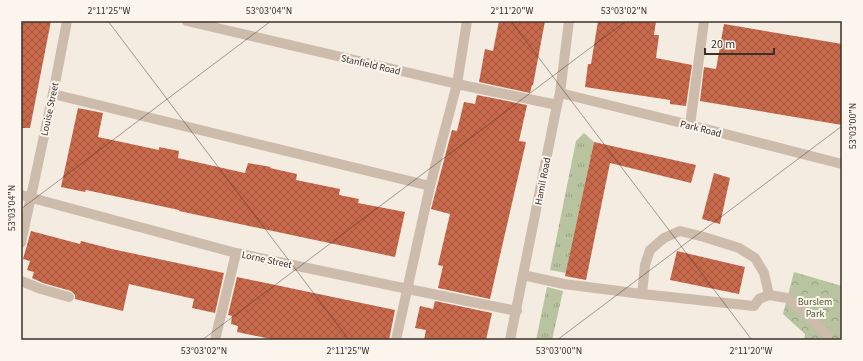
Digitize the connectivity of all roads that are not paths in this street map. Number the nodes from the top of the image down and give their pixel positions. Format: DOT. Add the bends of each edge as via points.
graph roads {
  1 [pos="67,21"];
  2 [pos="187,21"];
  3 [pos="467,21"];
  4 [pos="569,21"];
  5 [pos="704,21"];
  6 [pos="457,84"];
  7 [pos="560,93"];
  8 [pos="53,94"];
  9 [pos="557,106"];
  10 [pos="690,125"];
  11 [pos="842,164"];
  12 [pos="430,186"];
  13 [pos="26,196"];
  14 [pos="21,243"];
  15 [pos="236,252"];
  16 [pos="523,275"];
  17 [pos="21,281"];
  18 [pos="408,289"];
  19 [pos="642,294"];
  20 [pos="769,295"];
  21 [pos="69,297"];
  22 [pos="516,311"];
  23 [pos="215,340"];
  24 [pos="396,340"];
  25 [pos="510,340"];
  26 [pos="827,340"];
  1 -- 8 [label="street, Louise Street"];
  2 -- 6 [label="street, Stanfield Road"];
  3 -- 6 [label="street"];
  4 -- 7 [label="street, Hamil Road"];
  5 -- 10 [label="street"];
  6 -- 9 [label="street, Stanfield Road"];
  6 -- 12 [label="street"];
  7 -- 9 [label="street, Hamil Road"];
  7 -- 10 [label="street, Park Road"];
  8 -- 12 [label="street"];
  8 -- 13 [label="street, Louise Street"];
  9 -- 16 [label="street, Hamil Road"];
  10 -- 11 [label="street, Park Road"];
  12 -- 18 [label="street"];
  13 -- 14 [label="street, Louise Street"];
  13 -- 15 [label="street, Lorne Street"];
  15 -- 18 [label="street, Lorne Street"];
  15 -- 23 [label="street"];
  16 -- 19 [label="street" via="564,284"];
  16 -- 22 [label="street, Hamil Road"];
  17 -- 21 [label="street"];
  18 -- 22 [label="street, Lorne Street"];
  18 -- 24 [label="street"];
  19 -- 20 [label="street" via="754,306 759,299"];
  19 -- 20 [label="street" via="644,265 650,250 664,238 680,230 739,248 755,258 764,273"];
  20 -- 26 [label="street" via="787,298 810,317 827,335"];
  22 -- 25 [label="street, Hamil Road"];
}
